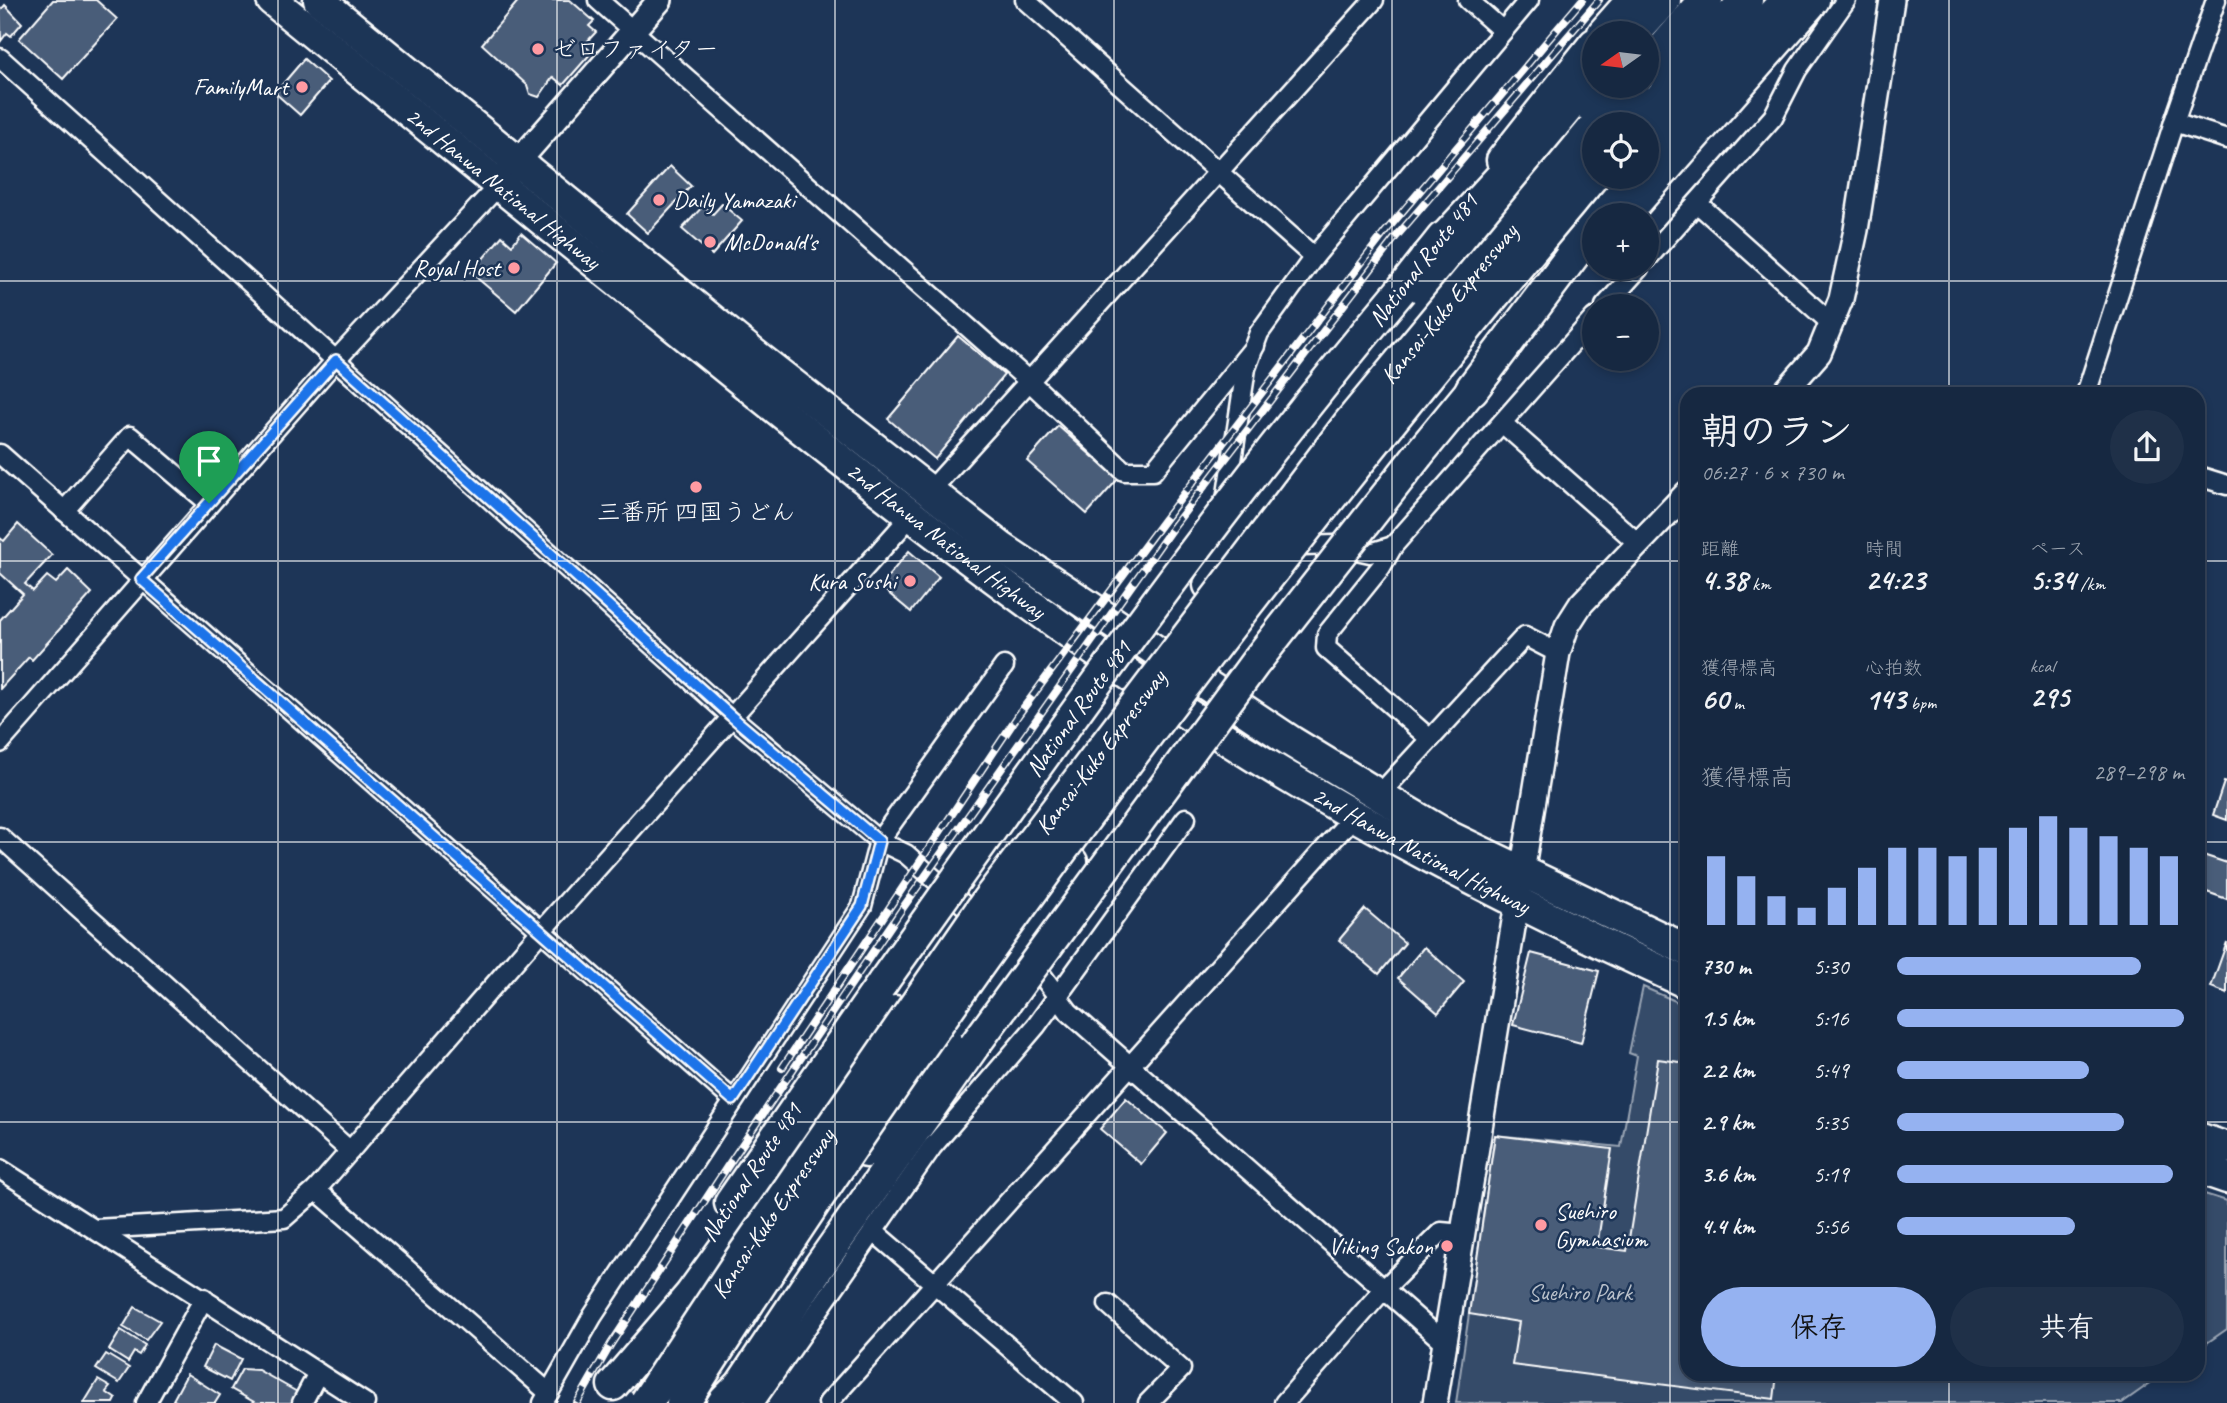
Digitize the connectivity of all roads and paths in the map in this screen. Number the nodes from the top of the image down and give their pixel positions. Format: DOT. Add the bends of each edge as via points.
graph roads {
  1 [pos="272,0"];
  2 [pos="319,0"];
  3 [pos="598,0"];
  4 [pos="660,0"];
  5 [pos="1025,0"];
  6 [pos="1374,0"];
  7 [pos="1468,0"];
  8 [pos="1529,0"];
  9 [pos="1632,0"];
  10 [pos="1664,0"];
  11 [pos="1688,0"];
  12 [pos="1706,0"];
  13 [pos="1746,0"];
  14 [pos="1759,0"];
  15 [pos="1787,0"];
  16 [pos="1814,0"];
  17 [pos="1846,0"];
  18 [pos="1892,0"];
  19 [pos="2216,0"];
  20 [pos="1614,21"];
  21 [pos="1645,21"];
  22 [pos="632,31"];
  23 [pos="1503,31"];
  24 [pos="1659,33"];
  25 [pos="1659,54"];
  26 [pos="0,58"];
  27 [pos="1582,58"];
  28 [pos="1582,90"];
  29 [pos="1599,98"];
  30 [pos="1622,98"];
  31 [pos="1609,112"];
  32 [pos="1659,119"];
  33 [pos="1659,121"];
  34 [pos="2175,122"];
  35 [pos="1659,123"];
  36 [pos="2227,139"];
  37 [pos="1582,143"];
  38 [pos="518,162"];
  39 [pos="1218,174"];
  40 [pos="498,186"];
  41 [pos="1582,189"];
  42 [pos="1591,189"];
  43 [pos="1610,189"];
  44 [pos="1623,189"];
  45 [pos="1612,203"];
  46 [pos="1636,203"];
  47 [pos="1697,203"];
  48 [pos="1582,243"];
  49 [pos="1659,246"];
  50 [pos="1314,257"];
  51 [pos="1582,264"];
  52 [pos="1436,268"];
  53 [pos="1628,280"];
  54 [pos="1502,293"];
  55 [pos="1616,294"];
  56 [pos="1832,324"];
  57 [pos="1582,332"];
  58 [pos="1255,346"];
  59 [pos="336,360"];
  60 [pos="1030,382"];
  61 [pos="1789,387"];
  62 [pos="2088,387"];
  63 [pos="1472,389"];
  64 [pos="1502,423"];
  65 [pos="0,454"];
  66 [pos="2205,478"];
  67 [pos="2227,485"];
  68 [pos="929,492"];
  69 [pos="1680,500"];
  70 [pos="209,503"];
  71 [pos="64,511"];
  72 [pos="910,517"];
  73 [pos="1639,544"];
  74 [pos="1304,545"];
  75 [pos="1393,546"];
  76 [pos="1214,577"];
  77 [pos="141,579"];
  78 [pos="1160,651"];
  79 [pos="1558,653"];
  80 [pos="1004,666"];
  81 [pos="1139,679"];
  82 [pos="1203,681"];
  83 [pos="1181,710"];
  84 [pos="731,716"];
  85 [pos="1429,738"];
  86 [pos="0,743"];
  87 [pos="1379,795"];
  88 [pos="1354,816"];
  89 [pos="1186,818"];
  90 [pos="0,837"];
  91 [pos="879,841"];
  92 [pos="1523,871"];
  93 [pos="1517,904"];
  94 [pos="969,910"];
  95 [pos="542,930"];
  96 [pos="1011,947"];
  97 [pos="1680,947"];
  98 [pos="1680,980"];
  99 [pos="1058,996"];
  100 [pos="1132,1068"];
  101 [pos="733,1100"];
  102 [pos="2205,1141"];
  103 [pos="2227,1148"];
  104 [pos="350,1152"];
  105 [pos="0,1169"];
  106 [pos="2205,1170"];
  107 [pos="2227,1178"];
  108 [pos="316,1190"];
  109 [pos="95,1229"];
  110 [pos="873,1231"];
  111 [pos="1462,1234"];
  112 [pos="935,1283"];
  113 [pos="1383,1290"];
  114 [pos="204,1298"];
  115 [pos="1108,1304"];
  116 [pos="1445,1343"];
  117 [pos="318,1373"];
  118 [pos="607,1394"];
  119 [pos="546,1398"];
  120 [pos="146,1403"];
  121 [pos="302,1403"];
  122 [pos="365,1403"];
  123 [pos="646,1403"];
  124 [pos="683,1403"];
  125 [pos="699,1403"];
  126 [pos="722,1403"];
  127 [pos="754,1403"];
  128 [pos="828,1403"];
  129 [pos="1074,1403"];
  130 [pos="1148,1403"];
  131 [pos="1284,1403"];
  132 [pos="1435,1403"];
  1 -- 40 [label="highway, 2nd Hanwa National Highway"];
  2 -- 38 [label="highway, 2nd Hanwa National Highway"];
  3 -- 22 [label="street"];
  4 -- 22 [label="street"];
  5 -- 39 [label="street"];
  6 -- 39 [label="street"];
  7 -- 23 [label="street"];
  8 -- 23 [label="street"];
  9 -- 20 [label="highway"];
  10 -- 21 [label="highway"];
  11 -- 24 [label="highway"];
  12 -- 25 [label="highway"];
  13 -- 32 [label="highway"];
  14 -- 33 [label="highway"];
  15 -- 35 [label="highway"];
  16 -- 46 [label="highway"];
  17 -- 47 [label="street" via="1797,70 1773,117"];
  18 -- 56 [label="street" via="1856,230"];
  19 -- 34 [label="street"];
  22 -- 38 [label="street"];
  22 -- 60 [label="street"];
  23 -- 50 [label="street"];
  26 -- 59 [label="street"];
  27 -- 52 [label="highway, National Route 481" via="1554,90"];
  28 -- 52 [label="highway"];
  29 -- 52 [label="highway"];
  30 -- 31 [label="highway"];
  34 -- 36 [label="street"];
  34 -- 62 [label="street"];
  37 -- 123 [label="highway, Kansai-Kuko Expressway, bridge" via="1350,423 995,892"];
  38 -- 40 [label="street"];
  38 -- 68 [label="highway, 2nd Hanwa National Highway"];
  39 -- 50 [label="street"];
  39 -- 60 [label="street"];
  40 -- 59 [label="street"];
  40 -- 72 [label="highway, 2nd Hanwa National Highway"];
  41 -- 124 [label="highway, Kansai-Kuko Expressway, bridge" via="1340,481 1011,915 789,1237"];
  42 -- 54 [label="highway"];
  43 -- 54 [label="highway"];
  44 -- 45 [label="highway"];
  47 -- 49 [label="street"];
  47 -- 56 [label="street"];
  48 -- 63 [label="highway"];
  50 -- 58 [label="street" via="1259,333"];
  51 -- 63 [label="highway"];
  52 -- 76 [label="highway"];
  52 -- 118 [label="highway, National Route 481, bridge" via="1401,290 1325,380 1159,597 767,1147"];
  53 -- 55 [label="street"];
  54 -- 74 [label="highway" via="1368,454"];
  56 -- 61 [label="street" via="1819,353"];
  57 -- 64 [label="street"];
  58 -- 60 [label="street" via="1153,471 1124,471"];
  58 -- 76 [label="street" via="1247,368"];
  59 -- 70 [label="street"];
  59 -- 84 [label="street"];
  60 -- 68 [label="street"];
  63 -- 126 [label="highway, bridge" via="1255,663 974,1046 741,1384"];
  64 -- 73 [label="street"];
  64 -- 75 [label="street"];
  65 -- 71 [label="street"];
  66 -- 67 [label="street"];
  68 -- 78 [label="highway, 2nd Hanwa National Highway" via="1002,548"];
  69 -- 73 [label="street"];
  70 -- 71 [label="street" via="130,436"];
  70 -- 77 [label="street"];
  71 -- 77 [label="street"];
  72 -- 81 [label="highway, 2nd Hanwa National Highway"];
  72 -- 84 [label="street"];
  73 -- 79 [label="street" via="1581,604"];
  74 -- 75 [label="street" via="1334,545 1370,553"];
  74 -- 82 [label="highway"];
  75 -- 85 [label="street" via="1327,634 1326,648"];
  76 -- 78 [label="highway"];
  77 -- 86 [label="street"];
  77 -- 95 [label="street"];
  78 -- 81 [label="highway"];
  78 -- 82 [label="highway, 2nd Hanwa National Highway"];
  79 -- 85 [label="street" via="1525,636"];
  79 -- 92 [label="street"];
  80 -- 91 [label="street"];
  81 -- 83 [label="highway, 2nd Hanwa National Highway"];
  81 -- 94 [label="highway"];
  82 -- 83 [label="highway"];
  82 -- 87 [label="highway, 2nd Hanwa National Highway"];
  83 -- 88 [label="highway, 2nd Hanwa National Highway"];
  83 -- 96 [label="highway"];
  84 -- 91 [label="street"];
  84 -- 95 [label="street"];
  85 -- 87 [label="street"];
  87 -- 92 [label="highway, 2nd Hanwa National Highway" via="1448,836"];
  88 -- 93 [label="highway, 2nd Hanwa National Highway"];
  88 -- 100 [label="street"];
  89 -- 99 [label="street"];
  90 -- 104 [label="street"];
  91 -- 94 [label="street" via="906,854"];
  91 -- 101 [label="street" via="862,906"];
  92 -- 93 [label="street"];
  92 -- 97 [label="highway, 2nd Hanwa National Highway"];
  93 -- 98 [label="highway, 2nd Hanwa National Highway"];
  93 -- 111 [label="street"];
  94 -- 96 [label="street"];
  94 -- 118 [label="highway" via="690,1294"];
  95 -- 101 [label="street"];
  95 -- 104 [label="street"];
  96 -- 99 [label="street"];
  96 -- 125 [label="highway" via="795,1253"];
  99 -- 100 [label="street" via="1069,1012"];
  99 -- 110 [label="street" via="932,1147"];
  100 -- 112 [label="street"];
  100 -- 113 [label="street"];
  101 -- 119 [label="street" via="592,1317"];
  102 -- 103 [label="highway"];
  104 -- 108 [label="street"];
  105 -- 109 [label="street"];
  106 -- 107 [label="highway"];
  108 -- 109 [label="street" via="284,1218"];
  108 -- 119 [label="street"];
  109 -- 114 [label="street"];
  110 -- 112 [label="street"];
  110 -- 127 [label="street"];
  111 -- 113 [label="street" via="1441,1232"];
  111 -- 116 [label="street"];
  112 -- 128 [label="street"];
  112 -- 129 [label="street"];
  113 -- 116 [label="street"];
  113 -- 131 [label="street"];
  114 -- 117 [label="street"];
  114 -- 120 [label="street"];
  115 -- 130 [label="street" via="1181,1369"];
  116 -- 132 [label="street"];
  117 -- 121 [label="street"];
  117 -- 122 [label="street"];
}
